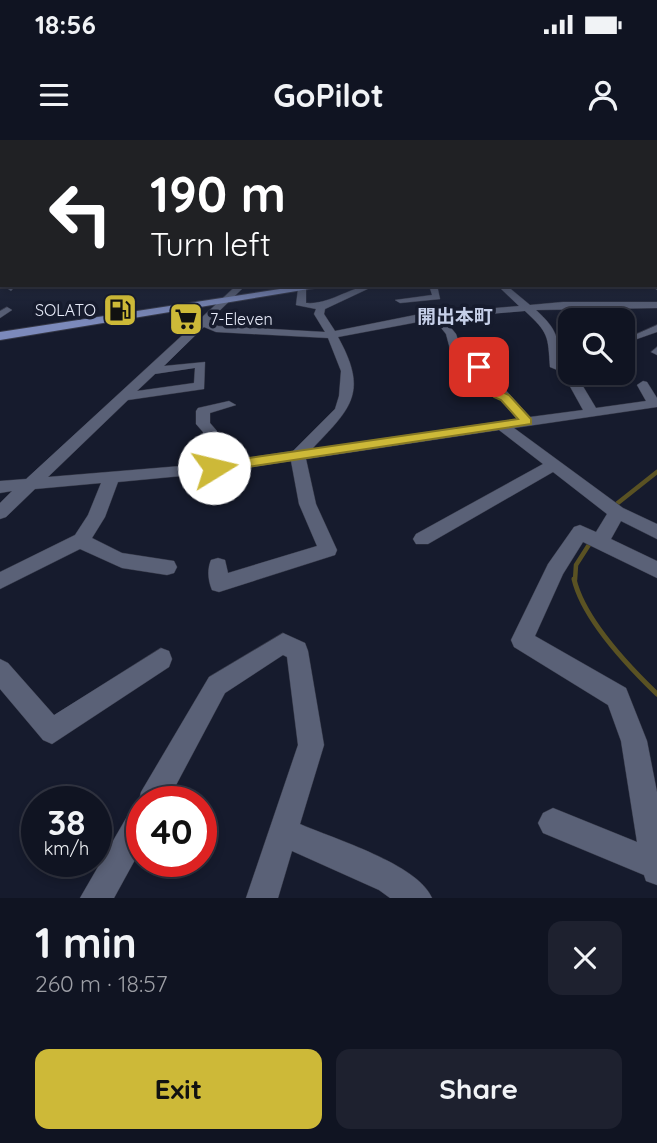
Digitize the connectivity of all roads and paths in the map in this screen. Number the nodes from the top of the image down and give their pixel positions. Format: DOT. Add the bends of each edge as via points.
graph roads {
  1 [pos="240,287"];
  2 [pos="315,287"];
  3 [pos="367,287"];
  4 [pos="434,287"];
  5 [pos="503,287"];
  6 [pos="302,289"];
  7 [pos="400,300"];
  8 [pos="222,302"];
  9 [pos="657,305"];
  10 [pos="321,307"];
  11 [pos="526,308"];
  12 [pos="437,317"];
  13 [pos="201,321"];
  14 [pos="657,328"];
  15 [pos="334,334"];
  16 [pos="488,335"];
  17 [pos="0,336"];
  18 [pos="637,336"];
  19 [pos="451,338"];
  20 [pos="499,343"];
  21 [pos="479,367"];
  22 [pos="149,371"];
  23 [pos="643,384"];
  24 [pos="123,397"];
  25 [pos="656,403"];
  26 [pos="229,405"];
  27 [pos="592,413"];
  28 [pos="527,422"];
  29 [pos="501,425"];
  30 [pos="298,455"];
  31 [pos="551,466"];
  32 [pos="214,468"];
  33 [pos="111,478"];
  34 [pos="29,484"];
  35 [pos="0,487"];
  36 [pos="617,512"];
  37 [pos="0,513"];
  38 [pos="657,532"];
  39 [pos="422,539"];
  40 [pos="81,540"];
  41 [pos="600,542"];
  42 [pos="218,566"];
  43 [pos="167,567"];
  44 [pos="657,570"];
  45 [pos="0,581"];
  46 [pos="161,659"];
  47 [pos="0,671"];
  48 [pos="160,786"];
  49 [pos="553,823"];
  50 [pos="284,832"];
  51 [pos="126,846"];
  52 [pos="657,867"];
  53 [pos="96,898"];
  54 [pos="262,898"];
  55 [pos="416,898"];
  1 -- 8 [label="street"];
  2 -- 6 [label="main road"];
  3 -- 10 [label="street"];
  4 -- 7 [label="street" via="437,297"];
  5 -- 11 [label="street"];
  6 -- 8 [label="main road"];
  6 -- 10 [label="street" via="301,305"];
  8 -- 13 [label="street"];
  8 -- 17 [label="main road"];
  9 -- 11 [label="street"];
  10 -- 15 [label="street" via="319,314"];
  11 -- 12 [label="street"];
  11 -- 27 [label="street" via="548,326 554,338 556,367 568,370"];
  12 -- 15 [label="street"];
  12 -- 19 [label="street"];
  13 -- 15 [label="street" via="224,330"];
  13 -- 22 [label="street"];
  14 -- 18 [label="street"];
  15 -- 30 [label="street" via="343,352 345,402"];
  16 -- 19 [label="street"];
  19 -- 20 [label="street" via="454,347"];
  21 -- 28 [label="street" via="498,395"];
  22 -- 24 [label="street"];
  22 -- 24 [label="street" via="201,364 200,386"];
  23 -- 25 [label="street"];
  24 -- 34 [label="street"];
  25 -- 27 [label="street"];
  26 -- 32 [label="street" via="203,411"];
  27 -- 28 [label="street"];
  28 -- 29 [label="street"];
  29 -- 30 [label="street"];
  29 -- 31 [label="street"];
  30 -- 32 [label="street"];
  30 -- 42 [label="street" via="313,523 328,550 219,584"];
  31 -- 36 [label="street"];
  31 -- 39 [label="street"];
  32 -- 33 [label="street"];
  33 -- 34 [label="street"];
  33 -- 40 [label="street"];
  34 -- 35 [label="street"];
  34 -- 37 [label="street"];
  36 -- 38 [label="street"];
  36 -- 41 [label="street"];
  40 -- 43 [label="street" via="123,563"];
  40 -- 45 [label="street"];
  41 -- 44 [label="street"];
  41 -- 52 [label="street" via="580,532 555,570 522,640 617,697 634,741"];
  46 -- 47 [label="street" via="52,731"];
  48 -- 50 [label="street" via="217,685 283,643 297,651 311,745"];
  49 -- 52 [label="street"];
  50 -- 54 [label="street"];
  50 -- 55 [label="street" via="390,879"];
  51 -- 53 [label="street"];
}
